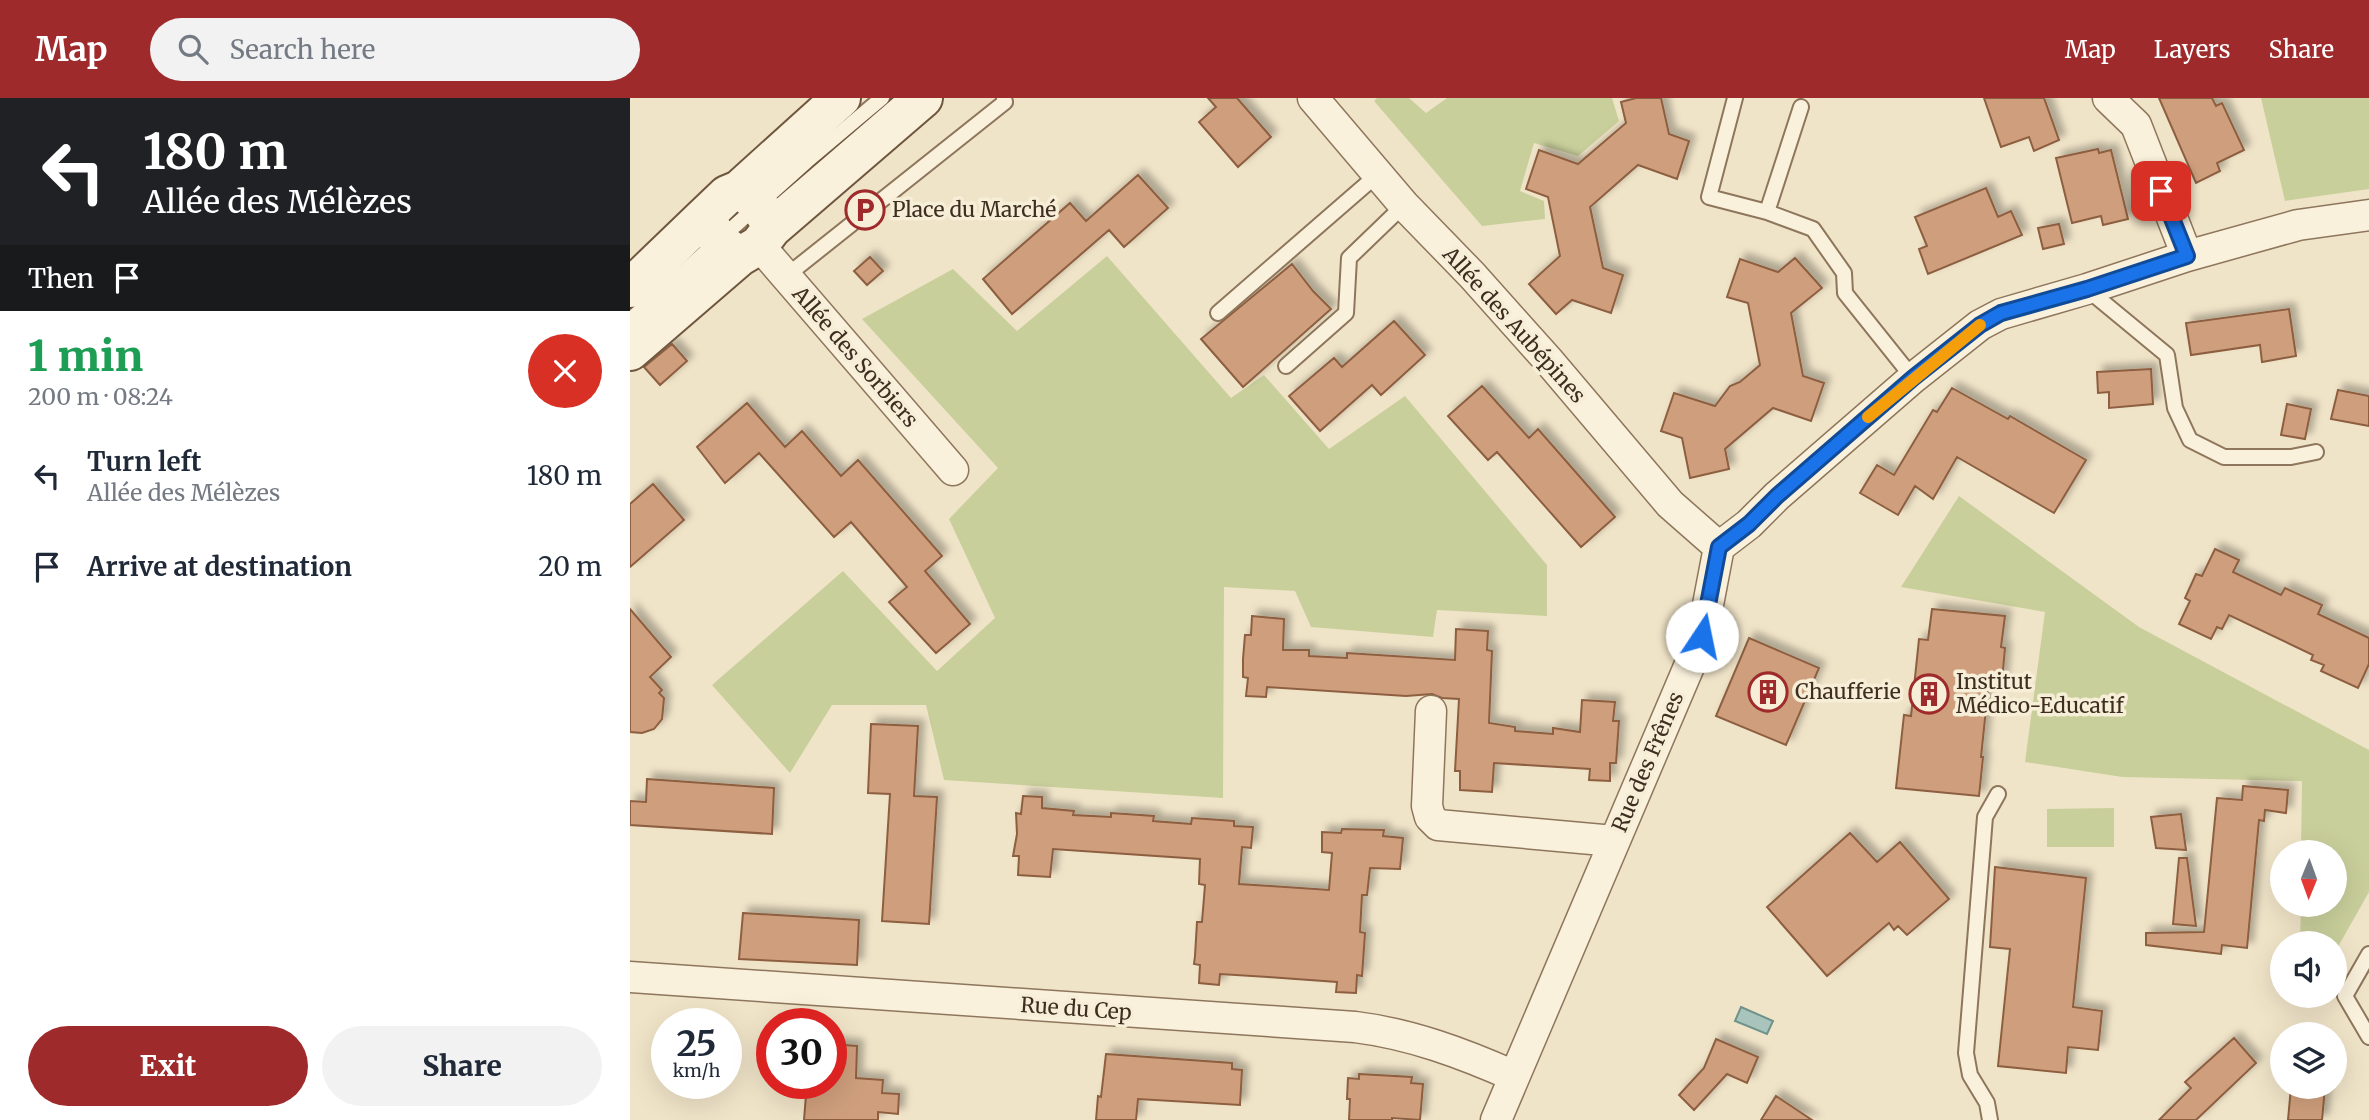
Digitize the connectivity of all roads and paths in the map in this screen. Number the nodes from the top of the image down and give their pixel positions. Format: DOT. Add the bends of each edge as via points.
graph roads {
  1 [pos="841,98"];
  2 [pos="882,98"];
  3 [pos="922,98"];
  4 [pos="1004,98"];
  5 [pos="1313,98"];
  6 [pos="1735,98"];
  7 [pos="2108,98"];
  8 [pos="1801,107"];
  9 [pos="1377,175"];
  10 [pos="1404,205"];
  11 [pos="1767,212"];
  12 [pos="2369,215"];
  13 [pos="742,226"];
  14 [pos="2187,256"];
  15 [pos="785,276"];
  16 [pos="630,288"];
  17 [pos="2087,289"];
  18 [pos="1218,313"];
  19 [pos="630,320"];
  20 [pos="630,351"];
  21 [pos="1286,366"];
  22 [pos="1913,378"];
  23 [pos="2316,452"];
  24 [pos="953,470"];
  25 [pos="1719,547"];
  26 [pos="1431,711"];
  27 [pos="1998,794"];
  28 [pos="1614,841"];
  29 [pos="2369,954"];
  30 [pos="630,977"];
  31 [pos="2369,1037"];
  32 [pos="1514,1076"];
  33 [pos="1496,1120"];
  34 [pos="1990,1120"];
  1 -- 13 [label="street"];
  2 -- 13 [label="lane" via="807,161"];
  3 -- 13 [label="street"];
  4 -- 15 [label="lane" via="1006,102"];
  5 -- 9 [label="street, Allée des Aubépines"];
  6 -- 11 [label="lane" via="1709,197"];
  7 -- 14 [label="street" via="2136,125"];
  8 -- 11 [label="lane"];
  9 -- 10 [label="street, Allée des Aubépines"];
  9 -- 18 [label="lane"];
  10 -- 21 [label="lane" via="1349,258 1346,313"];
  10 -- 25 [label="street, Allée des Aubépines" via="1472,275 1670,504"];
  11 -- 22 [label="lane" via="1813,229 1844,272 1845,293"];
  12 -- 14 [label="street" via="2298,225"];
  13 -- 15 [label="street, Allée des Sorbiers"];
  13 -- 16 [label="street"];
  13 -- 19 [label="lane"];
  13 -- 20 [label="street"];
  14 -- 17 [label="street"];
  15 -- 24 [label="street, Allée des Sorbiers"];
  17 -- 22 [label="street" via="2001,313"];
  17 -- 23 [label="lane" via="2167,355 2175,408 2190,440 2224,457 2291,457"];
  22 -- 25 [label="street"];
  25 -- 28 [label="street, Rue des Frênes" via="1702,636"];
  26 -- 28 [label="street" via="1427,806 1438,825"];
  27 -- 34 [label="lane" via="1985,817 1966,1053 1970,1076 1987,1103"];
  28 -- 32 [label="street, Rue des Frênes"];
  29 -- 31 [label="lane" via="2345,996"];
  30 -- 32 [label="street, Rue du Cep" via="1355,1027 1425,1041"];
  32 -- 33 [label="street, Rue des Frênes"];
}
